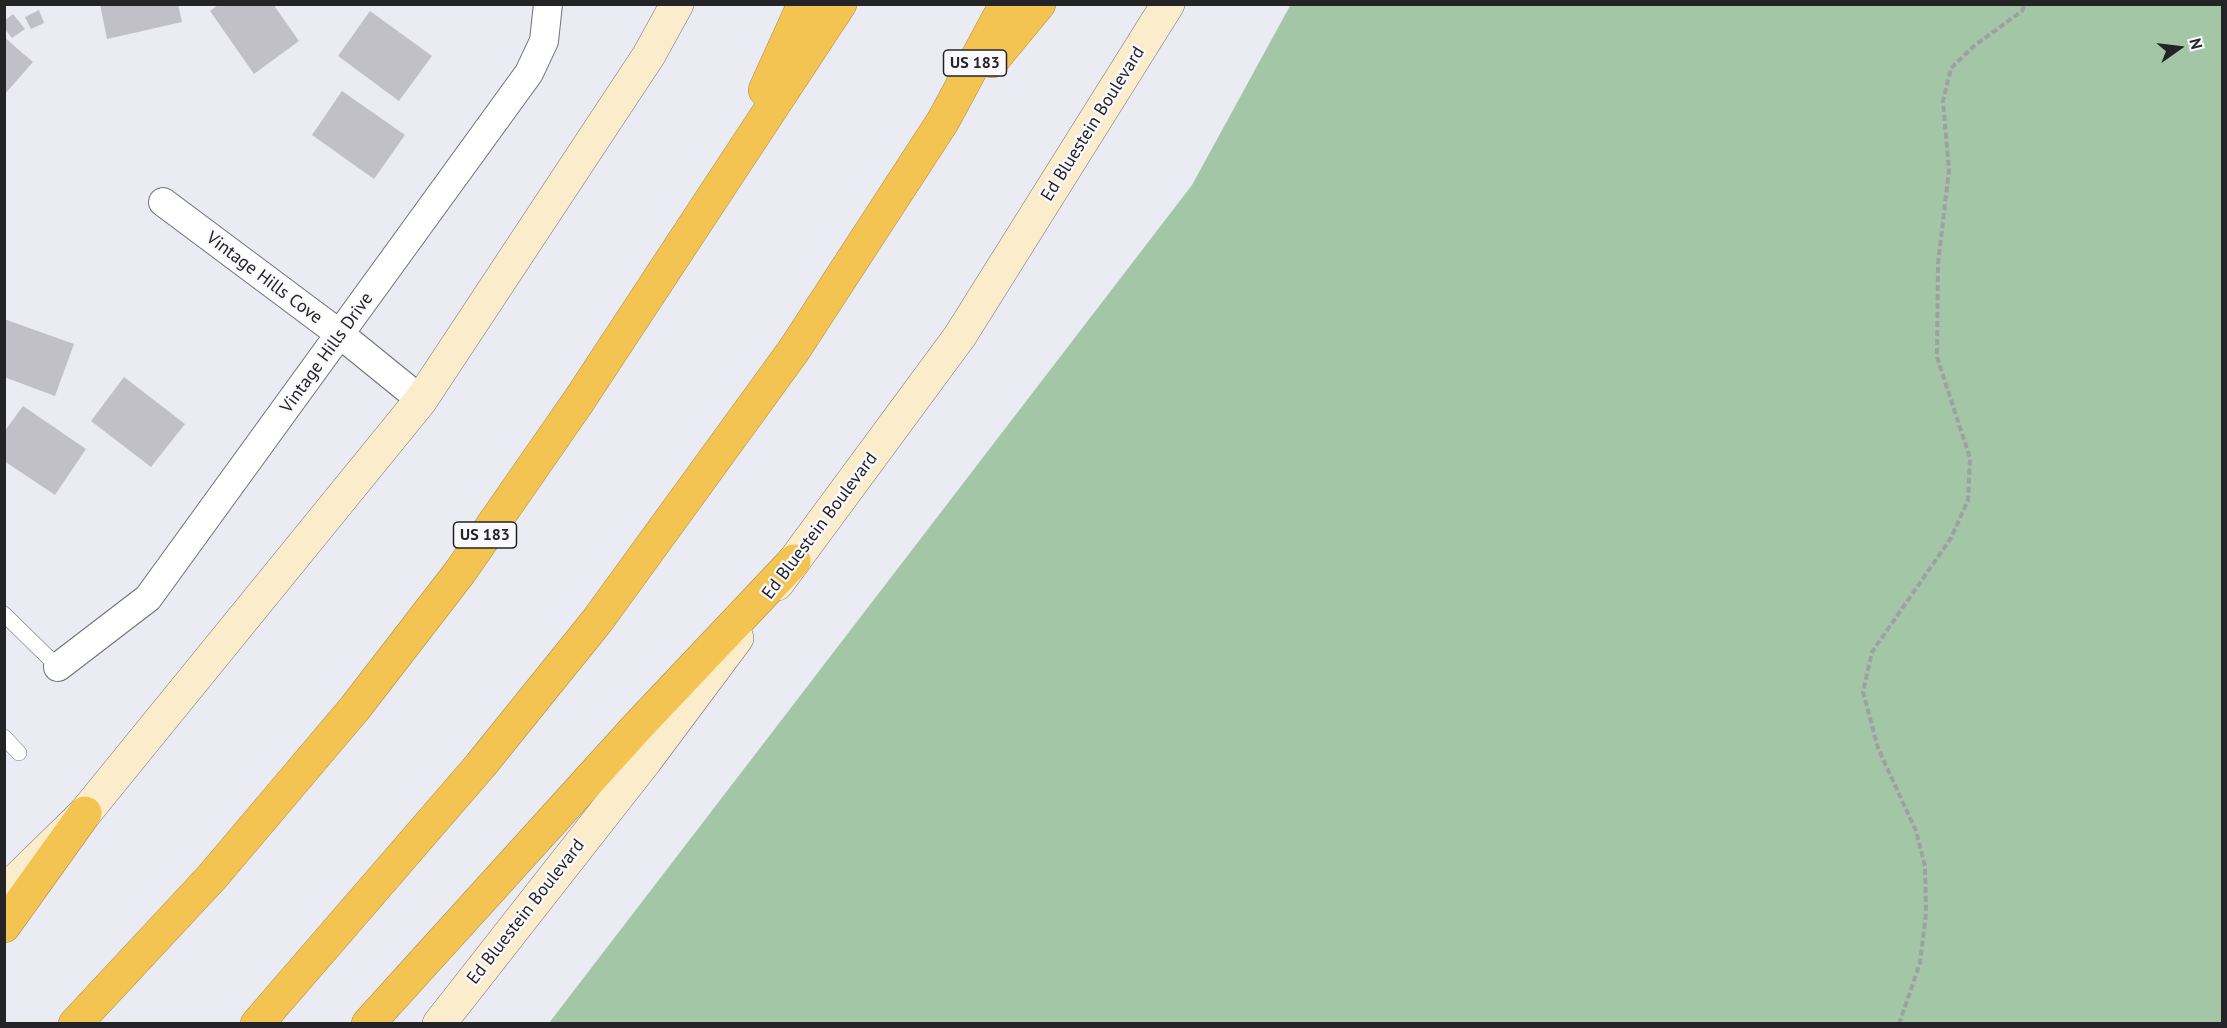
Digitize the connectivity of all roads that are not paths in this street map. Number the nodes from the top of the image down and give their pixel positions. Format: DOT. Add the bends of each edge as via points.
graph roads {
  1 [pos="548,4"];
  2 [pos="677,4"];
  3 [pos="804,4"];
  4 [pos="840,4"];
  5 [pos="1006,4"];
  6 [pos="1039,4"];
  7 [pos="1168,4"];
  8 [pos="944,121"];
  9 [pos="719,190"];
  10 [pos="163,202"];
  11 [pos="341,335"];
  12 [pos="421,400"];
  13 [pos="794,561"];
  14 [pos="4,614"];
  15 [pos="58,667"];
  16 [pos="4,737"];
  17 [pos="20,753"];
  18 [pos="86,813"];
  19 [pos="4,892"];
  20 [pos="4,926"];
  21 [pos="75,1023"];
  22 [pos="256,1023"];
  23 [pos="368,1023"];
  24 [pos="439,1023"];
  1 -- 11 [label="street, Vintage Hills Drive" via="544,41 529,73"];
  2 -- 12 [label="main road" via="649,55"];
  3 -- 9 [label="highway"];
  4 -- 9 [label="highway, US 183"];
  5 -- 8 [label="highway, US 183"];
  6 -- 8 [label="highway"];
  7 -- 13 [label="main road, Ed Bluestein Boulevard" via="960,336"];
  8 -- 22 [label="highway, US 183" via="794,350 597,621 480,766"];
  9 -- 21 [label="highway, US 183" via="460,572 355,708 212,877"];
  10 -- 11 [label="street, Vintage Hills Cove"];
  11 -- 12 [label="street, Vintage Hills Cove"];
  11 -- 15 [label="street, Vintage Hills Drive" via="148,598"];
  12 -- 18 [label="main road"];
  13 -- 23 [label="highway"];
  13 -- 24 [label="main road, Ed Bluestein Boulevard" via="646,760"];
  14 -- 15 [label="lane"];
  16 -- 17 [label="lane"];
  18 -- 19 [label="main road"];
  18 -- 20 [label="highway"];
}
